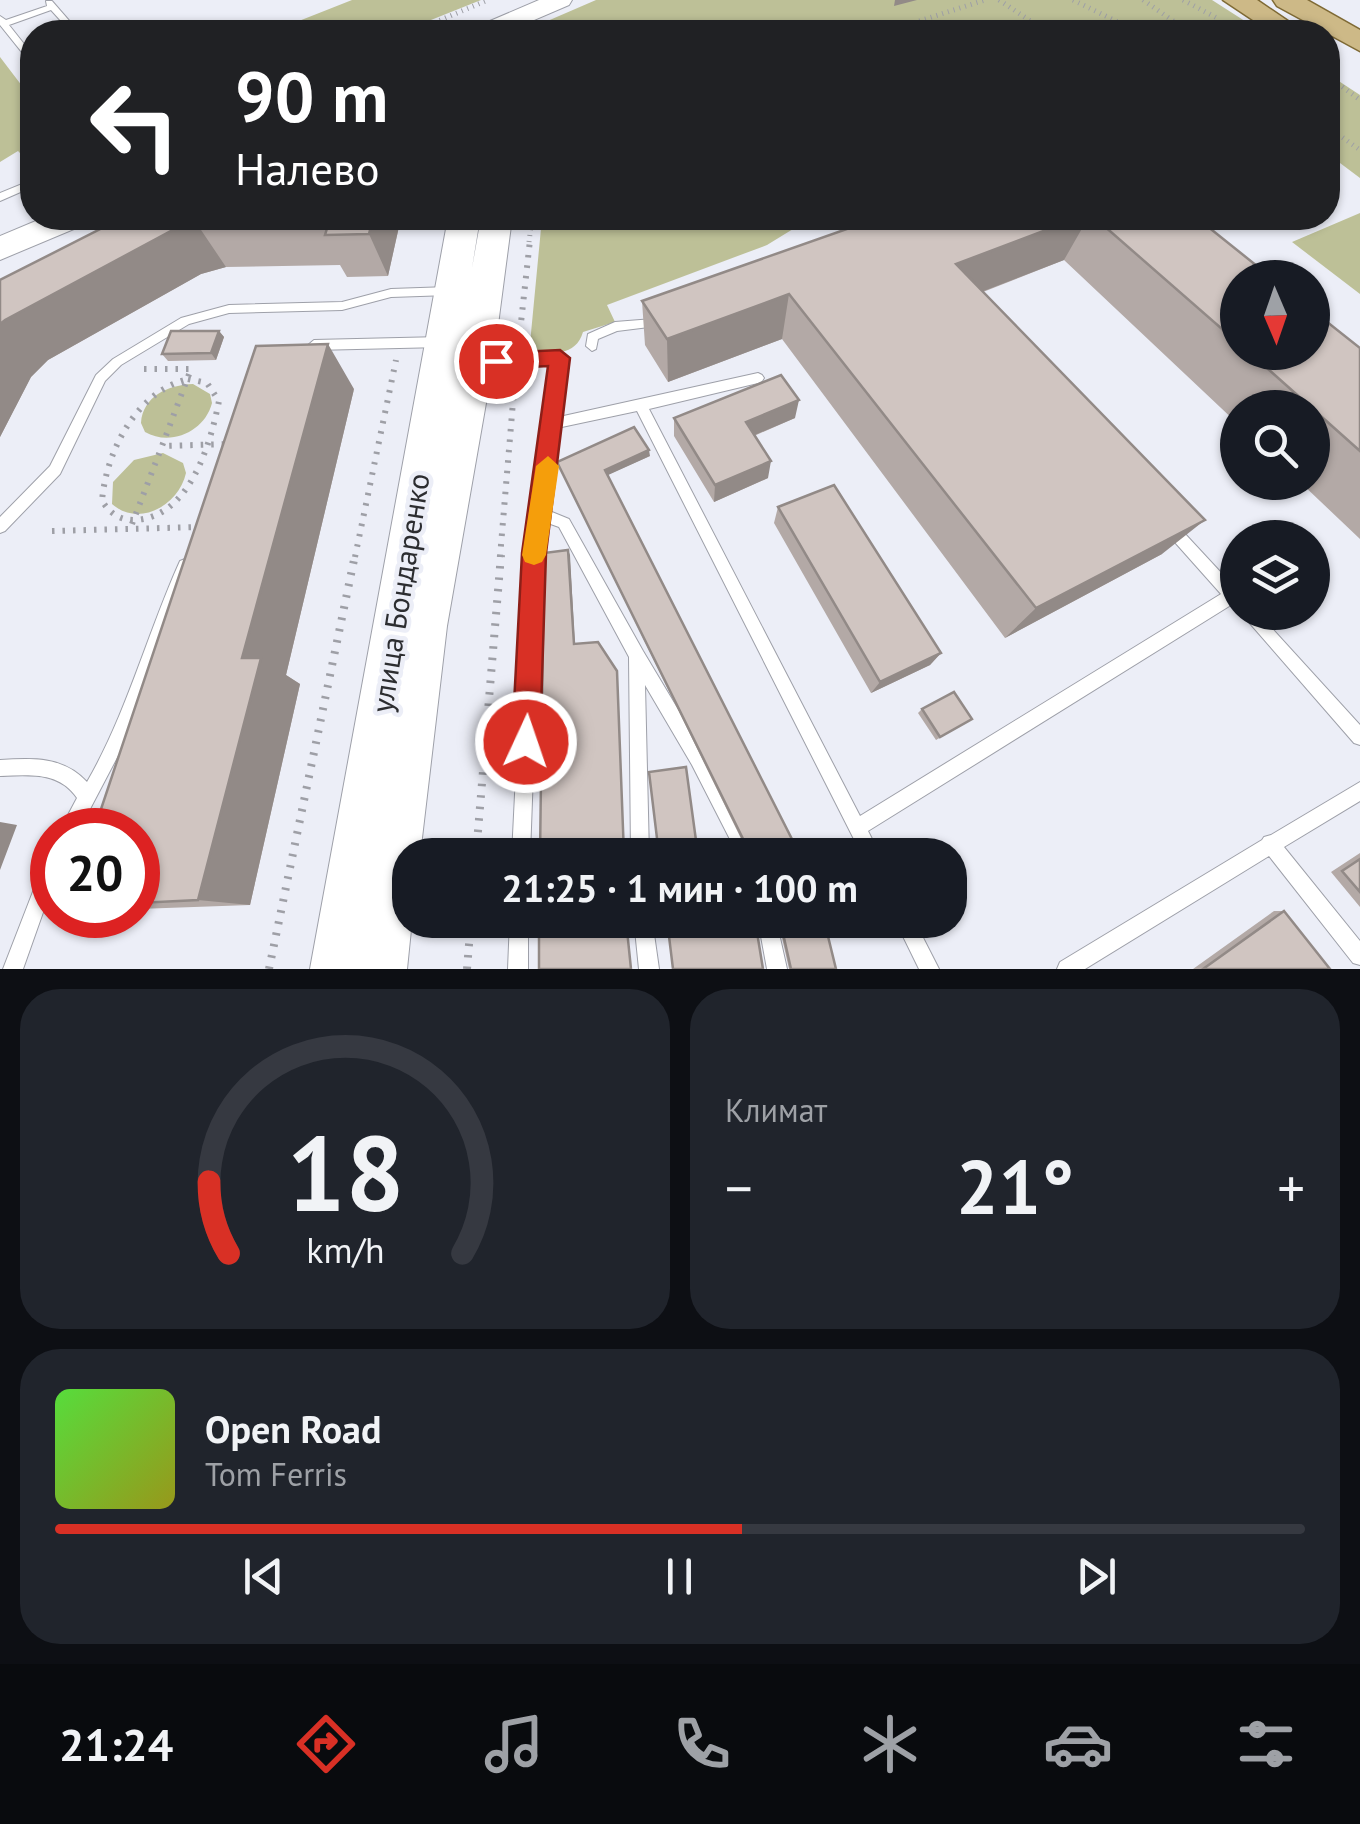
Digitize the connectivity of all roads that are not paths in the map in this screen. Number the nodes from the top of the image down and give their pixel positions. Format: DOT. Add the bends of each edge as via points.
graph roads {
  1 [pos="529,0"];
  2 [pos="560,0"];
  3 [pos="1237,0"];
  4 [pos="1287,0"];
  5 [pos="49,4"];
  6 [pos="483,20"];
  7 [pos="513,20"];
  8 [pos="1270,20"];
  9 [pos="1305,20"];
  10 [pos="2,22"];
  11 [pos="20,45"];
  12 [pos="43,230"];
  13 [pos="462,230"];
  14 [pos="494,230"];
  15 [pos="0,249"];
  16 [pos="450,291"];
  17 [pos="294,346"];
  18 [pos="478,355"];
  19 [pos="758,378"];
  20 [pos="640,404"];
  21 [pos="551,424"];
  22 [pos="1154,510"];
  23 [pos="540,514"];
  24 [pos="0,527"];
  25 [pos="202,527"];
  26 [pos="1220,583"];
  27 [pos="1220,608"];
  28 [pos="1263,630"];
  29 [pos="637,656"];
  30 [pos="1360,737"];
  31 [pos="0,768"];
  32 [pos="1360,791"];
  33 [pos="87,798"];
  34 [pos="82,808"];
  35 [pos="856,828"];
  36 [pos="522,838"];
  37 [pos="640,838"];
  38 [pos="739,838"];
  39 [pos="861,838"];
  40 [pos="1270,844"];
  41 [pos="30,925"];
  42 [pos="519,938"];
  43 [pos="645,938"];
  44 [pos="771,938"];
  45 [pos="913,938"];
  46 [pos="1360,956"];
  47 [pos="14,969"];
  48 [pos="338,969"];
  49 [pos="379,969"];
  50 [pos="518,969"];
  51 [pos="649,969"];
  52 [pos="777,969"];
  53 [pos="928,969"];
  54 [pos="1067,969"];
  1 -- 6 [label="street"];
  2 -- 7 [label="street"];
  3 -- 8 [label="main road"];
  4 -- 9 [label="main road"];
  5 -- 10 [label="lane"];
  10 -- 11 [label="lane"];
  12 -- 15 [label="street"];
  13 -- 16 [label="street, улица Бондаренко"];
  14 -- 18 [label="street, улица Бондаренко"];
  16 -- 18 [label="street, улица Бондаренко"];
  16 -- 24 [label="lane" via="391,294 342,306 228,308 185,321 100,378 55,470"];
  17 -- 18 [label="lane" via="399,344"];
  18 -- 21 [label="lane" via="560,358"];
  18 -- 48 [label="street, улица Бондаренко"];
  18 -- 49 [label="street, улица Бондаренко" via="425,626"];
  19 -- 20 [label="lane"];
  20 -- 21 [label="lane"];
  20 -- 35 [label="lane"];
  21 -- 23 [label="lane"];
  22 -- 26 [label="lane"];
  23 -- 29 [label="lane" via="564,523"];
  23 -- 36 [label="lane"];
  25 -- 33 [label="lane" via="160,622 124,730"];
  27 -- 35 [label="lane"];
  28 -- 30 [label="lane"];
  29 -- 37 [label="lane"];
  29 -- 38 [label="lane"];
  31 -- 33 [label="lane" via="63,771"];
  32 -- 40 [label="lane"];
  33 -- 34 [label="lane"];
  35 -- 39 [label="lane"];
  40 -- 46 [label="lane"];
  40 -- 54 [label="lane"];
  41 -- 47 [label="lane"];
  42 -- 50 [label="lane"];
  43 -- 51 [label="lane"];
  44 -- 52 [label="lane"];
  45 -- 53 [label="lane"];
}
